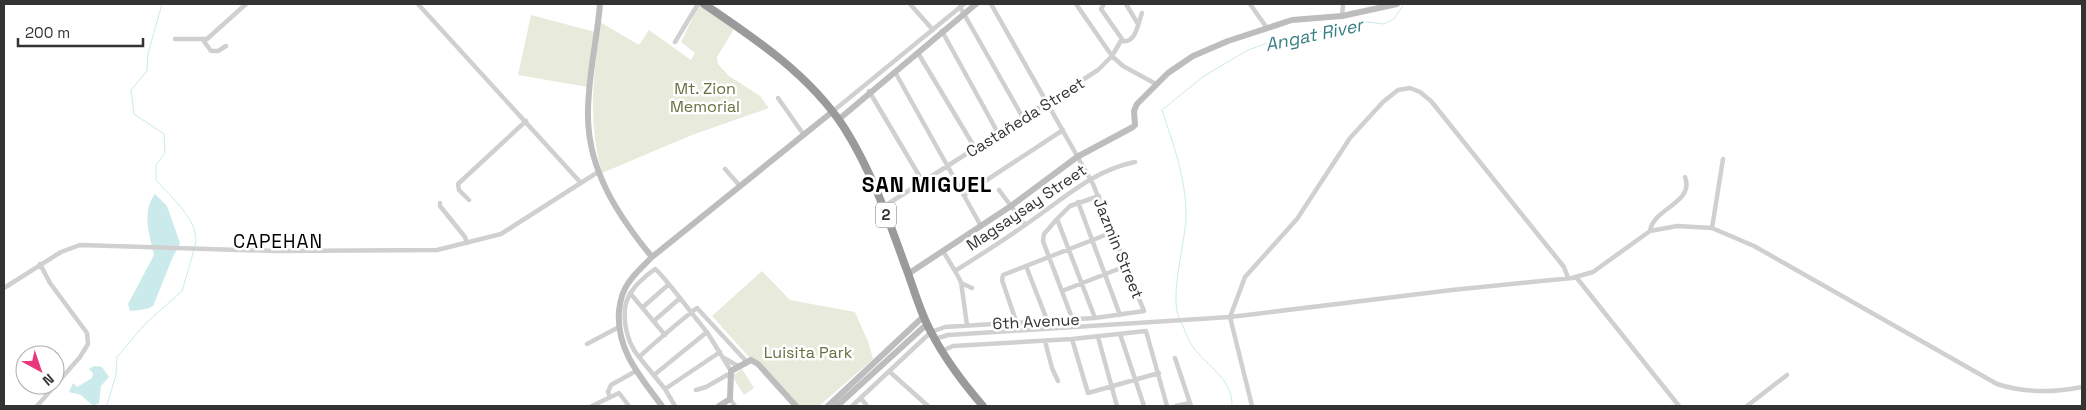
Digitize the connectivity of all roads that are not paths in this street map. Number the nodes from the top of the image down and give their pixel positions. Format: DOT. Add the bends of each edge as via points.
graph roads {
  1 [pos="246,4"];
  2 [pos="418,4"];
  3 [pos="595,4"];
  4 [pos="600,4"];
  5 [pos="698,4"];
  6 [pos="704,4"];
  7 [pos="976,4"];
  8 [pos="991,4"];
  9 [pos="1076,4"];
  10 [pos="1104,4"];
  11 [pos="1126,4"];
  12 [pos="1250,4"];
  13 [pos="1344,4"];
  14 [pos="1396,4"];
  15 [pos="913,5"];
  16 [pos="1380,5"];
  17 [pos="963,9"];
  18 [pos="599,12"];
  19 [pos="1142,13"];
  20 [pos="1350,14"];
  21 [pos="1342,16"];
  22 [pos="1138,24"];
  23 [pos="1267,28"];
  24 [pos="940,29"];
  25 [pos="933,30"];
  26 [pos="175,39"];
  27 [pos="204,40"];
  28 [pos="1122,41"];
  29 [pos="675,42"];
  30 [pos="226,46"];
  31 [pos="913,53"];
  32 [pos="1112,56"];
  33 [pos="895,72"];
  34 [pos="1156,84"];
  35 [pos="870,91"];
  36 [pos="778,98"];
  37 [pos="1047,101"];
  38 [pos="835,116"];
  39 [pos="1022,116"];
  40 [pos="526,121"];
  41 [pos="1063,130"];
  42 [pos="998,133"];
  43 [pos="804,135"];
  44 [pos="975,148"];
  45 [pos="1077,157"];
  46 [pos="1723,159"];
  47 [pos="1135,162"];
  48 [pos="949,166"];
  49 [pos="725,169"];
  50 [pos="598,172"];
  51 [pos="1686,177"];
  52 [pos="1090,178"];
  53 [pos="924,182"];
  54 [pos="581,183"];
  55 [pos="740,186"];
  56 [pos="999,190"];
  57 [pos="964,195"];
  58 [pos="1099,196"];
  59 [pos="469,200"];
  60 [pos="1078,202"];
  61 [pos="440,203"];
  62 [pos="1011,206"];
  63 [pos="883,207"];
  64 [pos="1057,219"];
  65 [pos="1025,225"];
  66 [pos="981,226"];
  67 [pos="1712,228"];
  68 [pos="1650,231"];
  69 [pos="1113,232"];
  70 [pos="1092,241"];
  71 [pos="466,243"];
  72 [pos="1069,249"];
  73 [pos="943,251"];
  74 [pos="652,257"];
  75 [pos="1049,258"];
  76 [pos="40,264"];
  77 [pos="1026,266"];
  78 [pos="1126,266"];
  79 [pos="955,271"];
  80 [pos="908,274"];
  81 [pos="1105,275"];
  82 [pos="1576,277"];
  83 [pos="1568,278"];
  84 [pos="961,283"];
  85 [pos="1082,283"];
  86 [pos="668,285"];
  87 [pos="4,288"];
  88 [pos="972,288"];
  89 [pos="1062,291"];
  90 [pos="630,293"];
  91 [pos="679,299"];
  92 [pos="643,307"];
  93 [pos="691,313"];
  94 [pos="1142,313"];
  95 [pos="1120,315"];
  96 [pos="924,316"];
  97 [pos="1230,317"];
  98 [pos="1072,318"];
  99 [pos="1095,318"];
  100 [pos="655,320"];
  101 [pos="1046,320"];
  102 [pos="1016,321"];
  103 [pos="927,324"];
  104 [pos="967,325"];
  105 [pos="619,327"];
  106 [pos="1027,330"];
  107 [pos="707,332"];
  108 [pos="665,334"];
  109 [pos="1120,334"];
  110 [pos="933,336"];
  111 [pos="1098,337"];
  112 [pos="1072,340"];
  113 [pos="1045,341"];
  114 [pos="1026,342"];
  115 [pos="587,344"];
  116 [pos="942,351"];
  117 [pos="720,352"];
  118 [pos="639,357"];
  119 [pos="724,358"];
  120 [pos="1175,358"];
  121 [pos="746,361"];
  122 [pos="738,366"];
  123 [pos="636,371"];
  124 [pos="890,372"];
  125 [pos="731,373"];
  126 [pos="1159,373"];
  127 [pos="654,375"];
  128 [pos="1786,375"];
  129 [pos="1135,379"];
  130 [pos="1058,381"];
  131 [pos="1111,387"];
  132 [pos="2082,387"];
  133 [pos="665,389"];
  134 [pos="696,390"];
  135 [pos="610,397"];
  136 [pos="861,398"];
  137 [pos="730,399"];
  138 [pos="1190,404"];
  139 [pos="37,406"];
  140 [pos="592,406"];
  141 [pos="628,406"];
  142 [pos="662,406"];
  143 [pos="675,406"];
  144 [pos="719,406"];
  145 [pos="734,406"];
  146 [pos="794,406"];
  147 [pos="828,406"];
  148 [pos="837,406"];
  149 [pos="852,406"];
  150 [pos="867,406"];
  151 [pos="928,406"];
  152 [pos="983,406"];
  153 [pos="1117,406"];
  154 [pos="1144,406"];
  155 [pos="1167,406"];
  156 [pos="1176,406"];
  157 [pos="1252,406"];
  158 [pos="1679,406"];
  159 [pos="1747,406"];
  1 -- 27 [label="street"];
  2 -- 40 [label="street"];
  3 -- 18 [label="street"];
  4 -- 18 [label="street"];
  5 -- 29 [label="street"];
  6 -- 38 [label="highway, 2" via="784,62"];
  7 -- 17 [label="street"];
  8 -- 37 [label="street, Jazmin Street"];
  9 -- 32 [label="street"];
  10 -- 28 [label="street" via="1101,10"];
  11 -- 22 [label="street"];
  12 -- 23 [label="street"];
  13 -- 20 [label="street"];
  13 -- 21 [label="street"];
  14 -- 16 [label="street, Magsaysay Street"];
  15 -- 25 [label="street"];
  16 -- 20 [label="street, Magsaysay Street"];
  17 -- 24 [label="street"];
  17 -- 39 [label="street"];
  18 -- 50 [label="street" via="588,118"];
  19 -- 22 [label="street, Castañeda Street"];
  20 -- 21 [label="street, Magsaysay Street"];
  21 -- 23 [label="street, Magsaysay Street" via="1299,19"];
  22 -- 28 [label="street, Castañeda Street" via="1132,37"];
  23 -- 34 [label="street, Magsaysay Street" via="1193,56"];
  24 -- 25 [label="street"];
  24 -- 31 [label="street"];
  24 -- 42 [label="street"];
  25 -- 31 [label="street"];
  26 -- 27 [label="street"];
  27 -- 30 [label="street" via="212,51"];
  28 -- 32 [label="street, Castañeda Street"];
  31 -- 33 [label="street"];
  31 -- 38 [label="street"];
  31 -- 44 [label="street"];
  32 -- 34 [label="street" via="1123,66"];
  32 -- 37 [label="street, Castañeda Street" via="1091,76"];
  33 -- 35 [label="street"];
  33 -- 48 [label="street"];
  34 -- 45 [label="street, Magsaysay Street" via="1134,108 1136,121 1133,127"];
  35 -- 38 [label="street"];
  35 -- 53 [label="street"];
  36 -- 43 [label="street"];
  37 -- 39 [label="street, Castañeda Street"];
  37 -- 41 [label="street, Jazmin Street"];
  38 -- 43 [label="street"];
  38 -- 63 [label="highway, 2" via="863,162"];
  39 -- 42 [label="street, Castañeda Street"];
  40 -- 54 [label="street"];
  40 -- 59 [label="street" via="458,184 459,190"];
  41 -- 45 [label="street, Jazmin Street"];
  41 -- 57 [label="street"];
  42 -- 44 [label="street, Castañeda Street"];
  43 -- 55 [label="street"];
  44 -- 48 [label="street, Castañeda Street"];
  45 -- 52 [label="street, Jazmin Street"];
  45 -- 62 [label="street"];
  46 -- 67 [label="street"];
  47 -- 52 [label="street, Magsaysay Street"];
  48 -- 53 [label="street, Castañeda Street"];
  48 -- 57 [label="street"];
  49 -- 55 [label="street"];
  50 -- 54 [label="street"];
  50 -- 74 [label="street" via="615,208"];
  51 -- 68 [label="street" via="1688,186 1685,194 1654,220"];
  52 -- 58 [label="street, Jazmin Street"];
  52 -- 65 [label="street, Magsaysay Street"];
  53 -- 63 [label="street, Castañeda Street"];
  54 -- 71 [label="street" via="501,234"];
  55 -- 74 [label="street"];
  56 -- 62 [label="street"];
  57 -- 66 [label="street"];
  58 -- 60 [label="street"];
  58 -- 69 [label="street, Jazmin Street"];
  60 -- 64 [label="street"];
  60 -- 70 [label="street"];
  61 -- 71 [label="street"];
  62 -- 65 [label="street"];
  62 -- 66 [label="street"];
  63 -- 80 [label="highway, 2"];
  64 -- 72 [label="street"];
  64 -- 75 [label="street" via="1044,234"];
  65 -- 79 [label="street, Magsaysay Street"];
  66 -- 73 [label="street"];
  67 -- 68 [label="street" via="1686,225"];
  67 -- 132 [label="street" via="1768,253 1996,384 2058,392"];
  68 -- 82 [label="street" via="1593,272"];
  69 -- 70 [label="street"];
  69 -- 78 [label="street, Jazmin Street"];
  70 -- 72 [label="street"];
  70 -- 81 [label="street"];
  71 -- 76 [label="street" via="437,250 380,252 80,245"];
  72 -- 75 [label="street"];
  72 -- 85 [label="street"];
  73 -- 79 [label="street, Magsaysay Street"];
  73 -- 80 [label="street"];
  74 -- 105 [label="street" via="622,294"];
  75 -- 77 [label="street"];
  75 -- 89 [label="street"];
  76 -- 87 [label="street"];
  76 -- 139 [label="street" via="87,333 88,344"];
  77 -- 101 [label="street"];
  77 -- 102 [label="street" via="1002,277"];
  78 -- 81 [label="street"];
  78 -- 94 [label="street, Jazmin Street" via="1144,311"];
  79 -- 84 [label="street"];
  80 -- 96 [label="highway, 2"];
  81 -- 85 [label="street"];
  81 -- 95 [label="street"];
  82 -- 83 [label="street"];
  82 -- 158 [label="street"];
  83 -- 97 [label="street"];
  83 -- 97 [label="street" via="1564,267 1431,100 1416,90 1403,89 1383,102 1350,138 1297,219 1245,277"];
  84 -- 88 [label="street"];
  84 -- 104 [label="street"];
  85 -- 89 [label="street"];
  85 -- 99 [label="street"];
  86 -- 90 [label="street" via="655,269"];
  86 -- 91 [label="street"];
  86 -- 92 [label="street"];
  89 -- 98 [label="street"];
  90 -- 92 [label="street"];
  90 -- 118 [label="street" via="625,310 629,343"];
  91 -- 93 [label="street"];
  91 -- 100 [label="street"];
  92 -- 100 [label="street"];
  93 -- 107 [label="street"];
  93 -- 108 [label="street"];
  93 -- 121 [label="street" via="699,309"];
  94 -- 95 [label="street, 6th Avenue"];
  95 -- 99 [label="street, 6th Avenue"];
  96 -- 103 [label="highway, 2"];
  96 -- 147 [label="street"];
  97 -- 106 [label="street"];
  97 -- 157 [label="street"];
  98 -- 99 [label="street, 6th Avenue"];
  98 -- 101 [label="street, 6th Avenue"];
  100 -- 108 [label="street"];
  101 -- 102 [label="street, 6th Avenue"];
  102 -- 104 [label="street, 6th Avenue"];
  103 -- 110 [label="highway, 2"];
  103 -- 148 [label="street"];
  104 -- 110 [label="street, 6th Avenue" via="945,327"];
  105 -- 115 [label="street"];
  105 -- 123 [label="street" via="625,352"];
  106 -- 110 [label="street"];
  106 -- 114 [label="street"];
  107 -- 117 [label="street"];
  107 -- 127 [label="street"];
  108 -- 118 [label="street"];
  109 -- 111 [label="street"];
  109 -- 126 [label="street" via="1145,333"];
  109 -- 129 [label="street"];
  110 -- 116 [label="highway, 2"];
  110 -- 124 [label="street"];
  111 -- 112 [label="street"];
  111 -- 131 [label="street"];
  112 -- 113 [label="street"];
  112 -- 131 [label="street" via="1086,391"];
  113 -- 114 [label="street"];
  113 -- 130 [label="street"];
  114 -- 116 [label="street" via="953,346"];
  116 -- 152 [label="highway, 2"];
  117 -- 119 [label="street"];
  117 -- 133 [label="street"];
  118 -- 127 [label="street"];
  119 -- 122 [label="street"];
  119 -- 125 [label="street"];
  120 -- 138 [label="street"];
  121 -- 122 [label="street"];
  121 -- 146 [label="street" via="758,364"];
  122 -- 125 [label="street"];
  123 -- 135 [label="street" via="611,386"];
  123 -- 142 [label="street"];
  124 -- 136 [label="street"];
  124 -- 151 [label="street"];
  125 -- 134 [label="street"];
  125 -- 137 [label="street"];
  126 -- 129 [label="street"];
  126 -- 155 [label="street"];
  127 -- 133 [label="street"];
  128 -- 159 [label="street"];
  129 -- 131 [label="street"];
  129 -- 154 [label="street"];
  131 -- 153 [label="street"];
  133 -- 143 [label="street"];
  135 -- 140 [label="street"];
  135 -- 141 [label="street" via="619,392"];
  136 -- 149 [label="street"];
  136 -- 150 [label="street"];
  137 -- 144 [label="street"];
  137 -- 145 [label="street"];
  138 -- 156 [label="street"];
}
